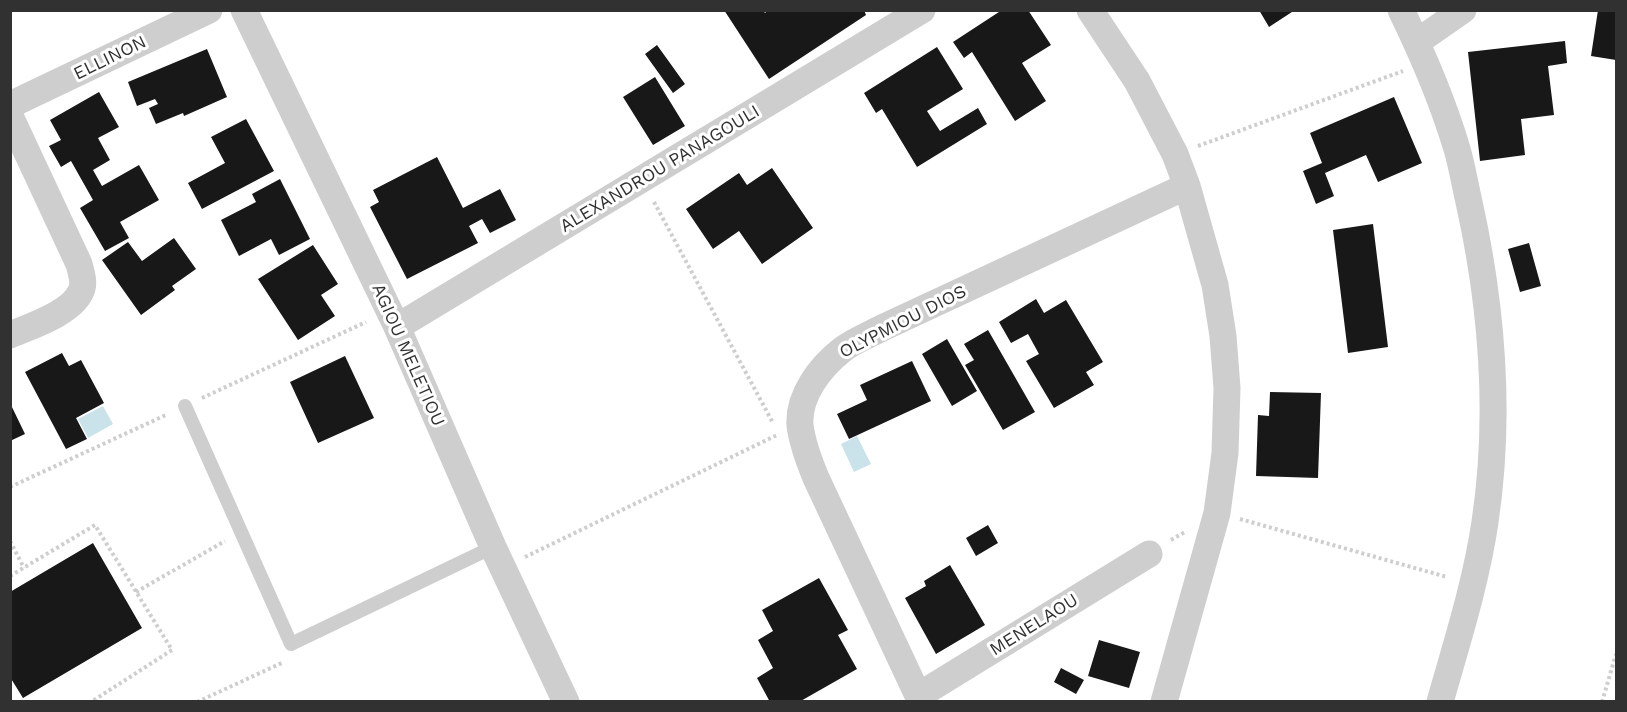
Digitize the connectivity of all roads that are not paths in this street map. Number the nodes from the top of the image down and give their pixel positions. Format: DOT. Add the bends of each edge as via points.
graph roads {
  1 [pos="209,10"];
  2 [pos="244,10"];
  3 [pos="922,10"];
  4 [pos="1090,10"];
  5 [pos="1401,10"];
  6 [pos="1463,10"];
  7 [pos="1421,52"];
  8 [pos="10,105"];
  9 [pos="10,116"];
  10 [pos="1187,186"];
  11 [pos="397,327"];
  12 [pos="10,335"];
  13 [pos="185,406"];
  14 [pos="1149,554"];
  15 [pos="497,557"];
  16 [pos="920,699"];
  17 [pos="566,702"];
  18 [pos="1164,702"];
  19 [pos="1440,702"];
  1 -- 8 [label="street, ELLINON"];
  2 -- 11 [label="street, AGIOU MELETIOU"];
  3 -- 11 [label="street, ALEXANDROU PANAGOULI"];
  4 -- 10 [label="street" via="1137,81"];
  5 -- 7 [label="street"];
  6 -- 7 [label="street"];
  7 -- 19 [label="street" via="1457,149 1477,239 1493,375 1493,446 1485,520 1474,584"];
  9 -- 12 [label="street" via="83,278 81,291 72,304"];
  10 -- 16 [label="street, OLYPMIOU DIOS" via="882,328 843,349 810,386 800,423 806,451"];
  10 -- 18 [label="street" via="1215,285 1223,336 1227,388 1225,453 1217,513"];
  11 -- 15 [label="street, AGIOU MELETIOU"];
  13 -- 15 [label="lane" via="291,644"];
  14 -- 16 [label="street, MENELAOU"];
  15 -- 17 [label="street, AGIOU MELETIOU"];
}
